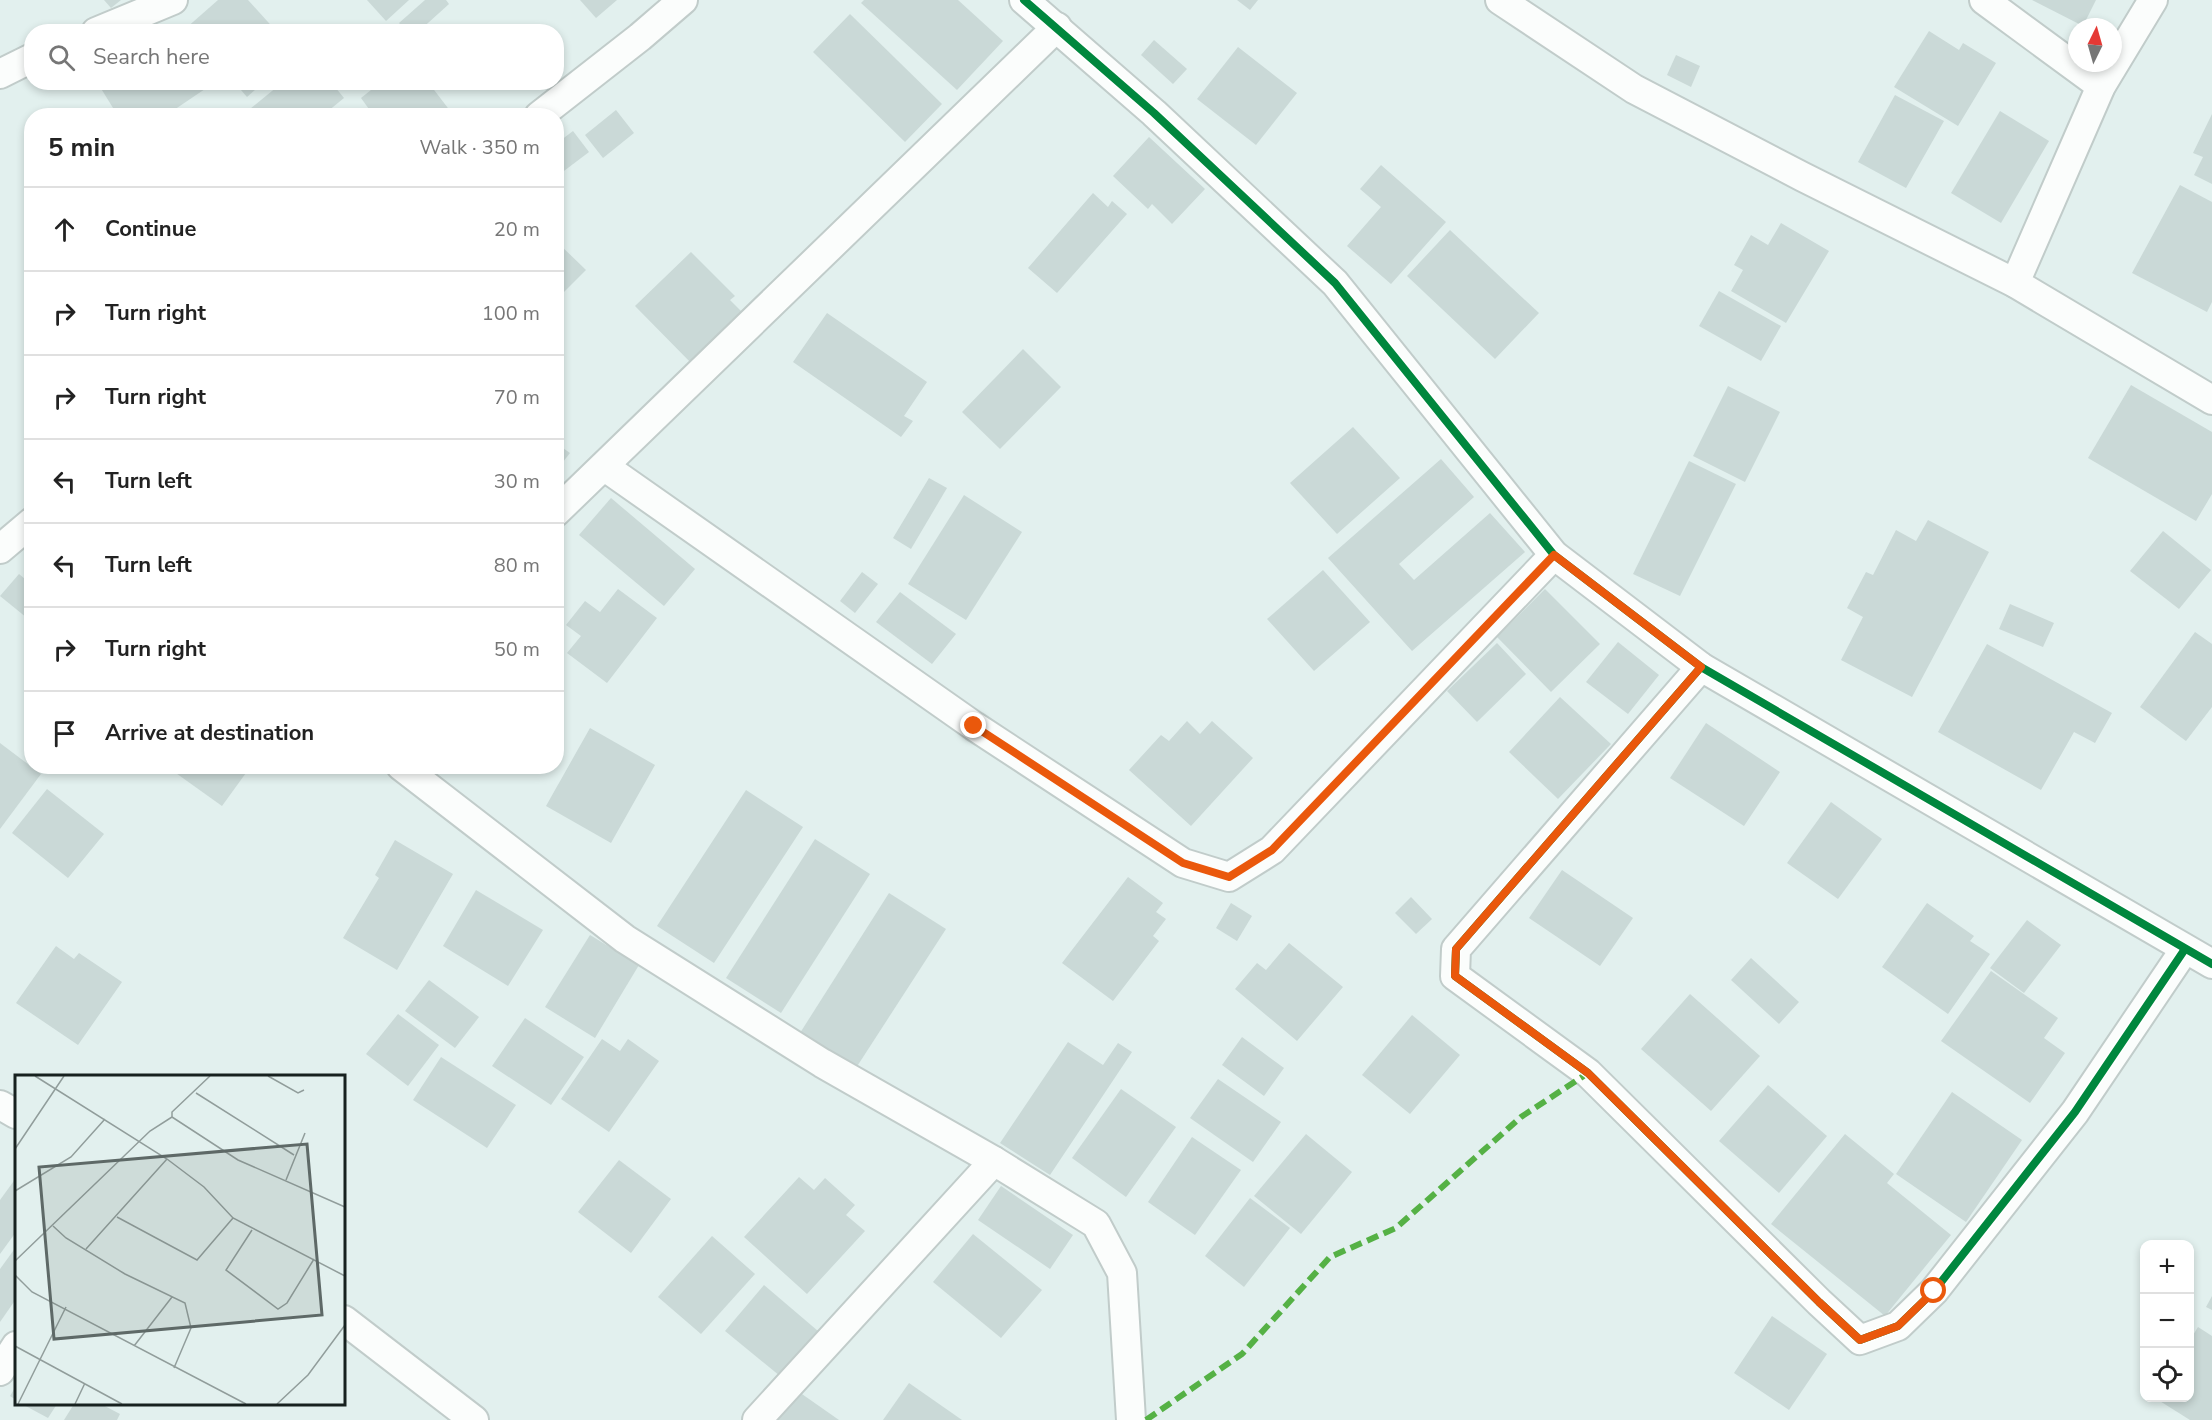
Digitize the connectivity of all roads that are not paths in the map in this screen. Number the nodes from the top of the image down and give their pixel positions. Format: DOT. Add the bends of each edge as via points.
graph roads {
  1 [pos="173,0"];
  2 [pos="682,0"];
  3 [pos="1024,0"];
  4 [pos="1500,0"];
  5 [pos="1984,0"];
  6 [pos="2153,0"];
  7 [pos="115,24"];
  8 [pos="1057,27"];
  9 [pos="24,62"];
  10 [pos="0,74"];
  11 [pos="2101,86"];
  12 [pos="549,108"];
  13 [pos="2015,283"];
  14 [pos="2212,400"];
  15 [pos="605,467"];
  16 [pos="564,505"];
  17 [pos="24,529"];
  18 [pos="0,549"];
  19 [pos="1554,555"];
  20 [pos="1701,667"];
  21 [pos="411,774"];
  22 [pos="2185,949"];
  23 [pos="2212,964"];
  24 [pos="0,1105"];
  25 [pos="15,1113"];
  26 [pos="994,1161"];
  27 [pos="345,1321"];
  28 [pos="15,1348"];
  29 [pos="0,1371"];
  30 [pos="474,1420"];
  31 [pos="757,1420"];
  32 [pos="1131,1420"];
  1 -- 7 [label="street"];
  2 -- 12 [label="street"];
  3 -- 8 [label="street"];
  4 -- 13 [label="street" via="1634,89"];
  5 -- 11 [label="street"];
  6 -- 11 [label="street"];
  8 -- 15 [label="street"];
  8 -- 19 [label="street" via="1335,283"];
  9 -- 10 [label="street"];
  11 -- 13 [label="street"];
  13 -- 14 [label="street"];
  15 -- 16 [label="street"];
  15 -- 19 [label="street" via="974,726 1183,863 1229,877 1272,850"];
  17 -- 18 [label="street"];
  19 -- 20 [label="street"];
  20 -- 22 [label="street"];
  20 -- 22 [label="street" via="1456,949 1455,976 1588,1073 1860,1340 1898,1326 1934,1291 2075,1112"];
  21 -- 26 [label="street" via="626,939 822,1064"];
  22 -- 23 [label="street"];
  24 -- 25 [label="street"];
  26 -- 31 [label="street"];
  26 -- 32 [label="street" via="1096,1224 1122,1273"];
  27 -- 30 [label="street"];
  28 -- 29 [label="street"];
}
